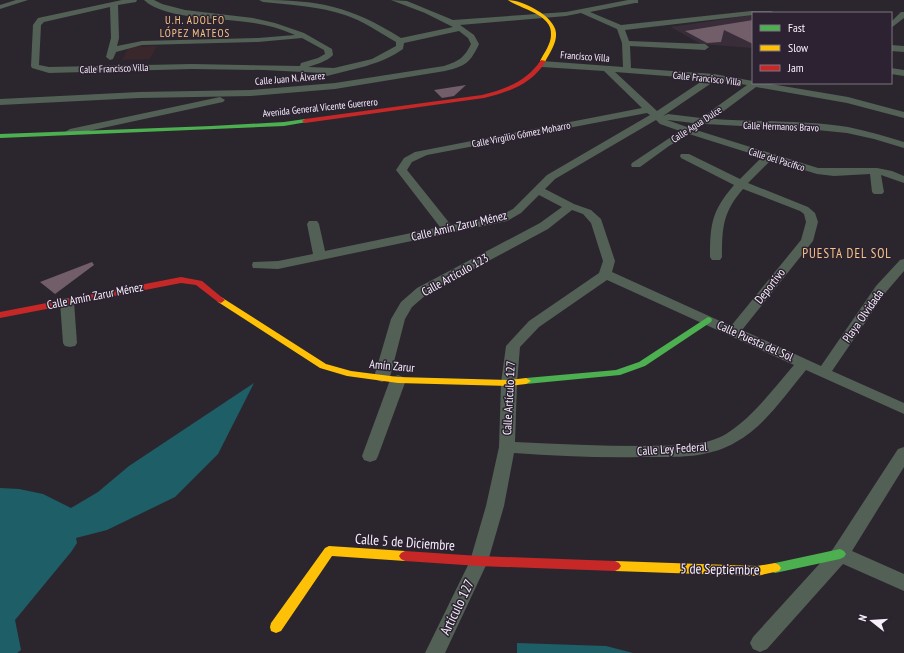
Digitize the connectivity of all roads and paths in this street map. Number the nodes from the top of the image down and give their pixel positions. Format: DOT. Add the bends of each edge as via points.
graph roads {
  1 [pos="24,0"];
  2 [pos="133,0"];
  3 [pos="148,0"];
  4 [pos="263,0"];
  5 [pos="395,0"];
  6 [pos="510,0"];
  7 [pos="634,1"];
  8 [pos="424,2"];
  9 [pos="114,4"];
  10 [pos="414,6"];
  11 [pos="0,7"];
  12 [pos="582,11"];
  13 [pos="752,13"];
  14 [pos="904,14"];
  15 [pos="543,16"];
  16 [pos="452,23"];
  17 [pos="892,25"];
  18 [pos="460,28"];
  19 [pos="620,28"];
  20 [pos="304,36"];
  21 [pos="115,38"];
  22 [pos="400,41"];
  23 [pos="142,43"];
  24 [pos="626,43"];
  25 [pos="705,47"];
  26 [pos="892,48"];
  27 [pos="112,50"];
  28 [pos="904,50"];
  29 [pos="542,64"];
  30 [pos="108,68"];
  31 [pos="294,68"];
  32 [pos="607,69"];
  33 [pos="627,70"];
  34 [pos="335,71"];
  35 [pos="892,71"];
  36 [pos="904,73"];
  37 [pos="714,77"];
  38 [pos="752,82"];
  39 [pos="755,84"];
  40 [pos="761,84"];
  41 [pos="266,92"];
  42 [pos="251,93"];
  43 [pos="0,102"];
  44 [pos="653,113"];
  45 [pos="904,115"];
  46 [pos="702,122"];
  47 [pos="687,131"];
  48 [pos="64,134"];
  49 [pos="0,136"];
  50 [pos="904,145"];
  51 [pos="685,156"];
  52 [pos="768,157"];
  53 [pos="636,165"];
  54 [pos="875,172"];
  55 [pos="904,180"];
  56 [pos="745,185"];
  57 [pos="537,190"];
  58 [pos="878,192"];
  59 [pos="570,206"];
  60 [pos="313,224"];
  61 [pos="448,230"];
  62 [pos="320,255"];
  63 [pos="716,257"];
  64 [pos="904,263"];
  65 [pos="258,265"];
  66 [pos="605,274"];
  67 [pos="191,280"];
  68 [pos="67,302"];
  69 [pos="0,315"];
  70 [pos="708,320"];
  71 [pos="734,331"];
  72 [pos="70,343"];
  73 [pos="804,363"];
  74 [pos="824,372"];
  75 [pos="382,377"];
  76 [pos="398,380"];
  77 [pos="509,383"];
  78 [pos="904,409"];
  79 [pos="507,447"];
  80 [pos="904,453"];
  81 [pos="370,456"];
  82 [pos="840,554"];
  83 [pos="479,561"];
  84 [pos="904,583"];
  85 [pos="276,627"];
  86 [pos="760,643"];
  87 [pos="435,653"];
  1 -- 11 [label="street"];
  2 -- 9 [label="street, Calle Francisco Villa"];
  3 -- 20 [label="street" via="181,12 255,21"];
  4 -- 22 [label="street" via="314,5 342,11 367,21"];
  5 -- 10 [label="street, Calle Juan N. Álvarez"];
  6 -- 15 [label="street"];
  7 -- 12 [label="street"];
  8 -- 10 [label="street"];
  9 -- 21 [label="street"];
  9 -- 30 [label="street, Calle Francisco Villa" via="50,17 41,20 37,25 35,66 50,70"];
  10 -- 16 [label="street, Calle Juan N. Álvarez"];
  12 -- 15 [label="street"];
  12 -- 19 [label="street"];
  13 -- 19 [label="street"];
  14 -- 17 [label="street"];
  15 -- 16 [label="street"];
  15 -- 29 [label="street, Avenida General Vicente Guerrero" via="551,25 554,35"];
  16 -- 18 [label="street, Calle Juan N. Álvarez"];
  18 -- 22 [label="street"];
  18 -- 41 [label="street, Calle Juan N. Álvarez" via="474,38 475,44 469,57 458,64 427,72 335,86"];
  19 -- 24 [label="street"];
  20 -- 23 [label="street" via="258,40"];
  20 -- 31 [label="street" via="328,49 328,55 321,60"];
  21 -- 23 [label="street"];
  21 -- 27 [label="street"];
  22 -- 34 [label="street, Calle Francisco Villa" via="400,47 395,52"];
  23 -- 27 [label="street"];
  24 -- 25 [label="street"];
  24 -- 33 [label="street"];
  26 -- 28 [label="street"];
  27 -- 30 [label="street"];
  29 -- 32 [label="street, Francisco Villa"];
  29 -- 48 [label="street, Avenida General Vicente Guerrero" via="531,77 500,93 450,102 284,124"];
  30 -- 31 [label="street, Calle Francisco Villa"];
  31 -- 34 [label="street, Calle Francisco Villa"];
  32 -- 33 [label="street, Francisco Villa"];
  32 -- 44 [label="street, Calle del Pacífico"];
  33 -- 37 [label="street, Calle Francisco Villa"];
  34 -- 41 [label="street, Calle Francisco Villa"];
  35 -- 36 [label="street"];
  37 -- 38 [label="street, Calle Francisco Villa"];
  37 -- 44 [label="street, Calle Amín Zarur Ménez"];
  39 -- 46 [label="street, Calle Agua Dulce"];
  40 -- 45 [label="street, Calle Francisco Villa" via="848,100"];
  41 -- 42 [label="street, Calle Juan N. Álvarez"];
  42 -- 43 [label="street, Calle Juan N. Álvarez" via="139,95"];
  42 -- 48 [label="street"];
  44 -- 46 [label="street, Calle Hermanos Bravo"];
  44 -- 47 [label="street, Calle del Pacífico" via="664,122"];
  44 -- 57 [label="street, Calle Amín Zarur Ménez" via="550,177"];
  44 -- 61 [label="street, Calle Virgilio Gómez Moharro" via="418,154 410,158 401,170"];
  46 -- 47 [label="street, Calle Agua Dulce"];
  46 -- 50 [label="street, Calle Hermanos Bravo" via="851,130"];
  47 -- 52 [label="street, Calle del Pacífico"];
  47 -- 53 [label="street, Calle Agua Dulce"];
  48 -- 49 [label="street, Avenida General Vicente Guerrero"];
  51 -- 56 [label="street, Deportivo"];
  52 -- 54 [label="street, Calle del Pacífico" via="826,173"];
  52 -- 56 [label="street"];
  54 -- 55 [label="street, Calle del Pacífico" via="887,173"];
  54 -- 58 [label="street"];
  56 -- 63 [label="street" via="722,208 717,223"];
  56 -- 71 [label="street, Deportivo" via="804,209 809,213 812,222 807,241"];
  57 -- 59 [label="street"];
  57 -- 61 [label="street, Calle Amín Zarur Ménez" via="517,211 507,217"];
  59 -- 66 [label="street" via="587,212 597,222 609,261"];
  59 -- 75 [label="street, Calle Artículo 123" via="544,226 422,291 406,305 398,319"];
  60 -- 62 [label="street"];
  61 -- 62 [label="street, Calle Amín Zarur Ménez"];
  62 -- 65 [label="street, Calle Amín Zarur Ménez" via="278,265"];
  64 -- 74 [label="street, Playa Olvidada" via="881,289"];
  66 -- 70 [label="street, Calle Puesta del Sol"];
  66 -- 77 [label="street, Calle Artículo 127" via="534,324 512,346"];
  67 -- 68 [label="street, Calle Amín Zarur Ménez"];
  67 -- 75 [label="street, Amín Zarur" via="323,366 350,374"];
  68 -- 69 [label="street, Calle Amín Zarur Ménez"];
  68 -- 72 [label="street"];
  70 -- 71 [label="street, Calle Puesta del Sol"];
  70 -- 77 [label="street, Amín Zarur" via="642,364 617,373"];
  71 -- 73 [label="street, Calle Puesta del Sol"];
  73 -- 74 [label="street, Calle Puesta del Sol"];
  73 -- 79 [label="street, Calle Ley Federal" via="750,424 731,438 712,446 680,451 591,452"];
  74 -- 78 [label="street, Calle Puesta del Sol"];
  75 -- 76 [label="street, Amín Zarur"];
  76 -- 77 [label="street, Amín Zarur"];
  76 -- 81 [label="street"];
  77 -- 79 [label="street, Calle Artículo 127"];
  79 -- 83 [label="street, Calle Artículo 127" via="495,506"];
  80 -- 82 [label="street"];
  82 -- 83 [label="street, 5 de Septiembre" via="757,571"];
  82 -- 84 [label="street"];
  82 -- 86 [label="street"];
  83 -- 85 [label="street, Calle 5 de Diciembre" via="329,550"];
  83 -- 87 [label="street, Artículo 127"];
}
